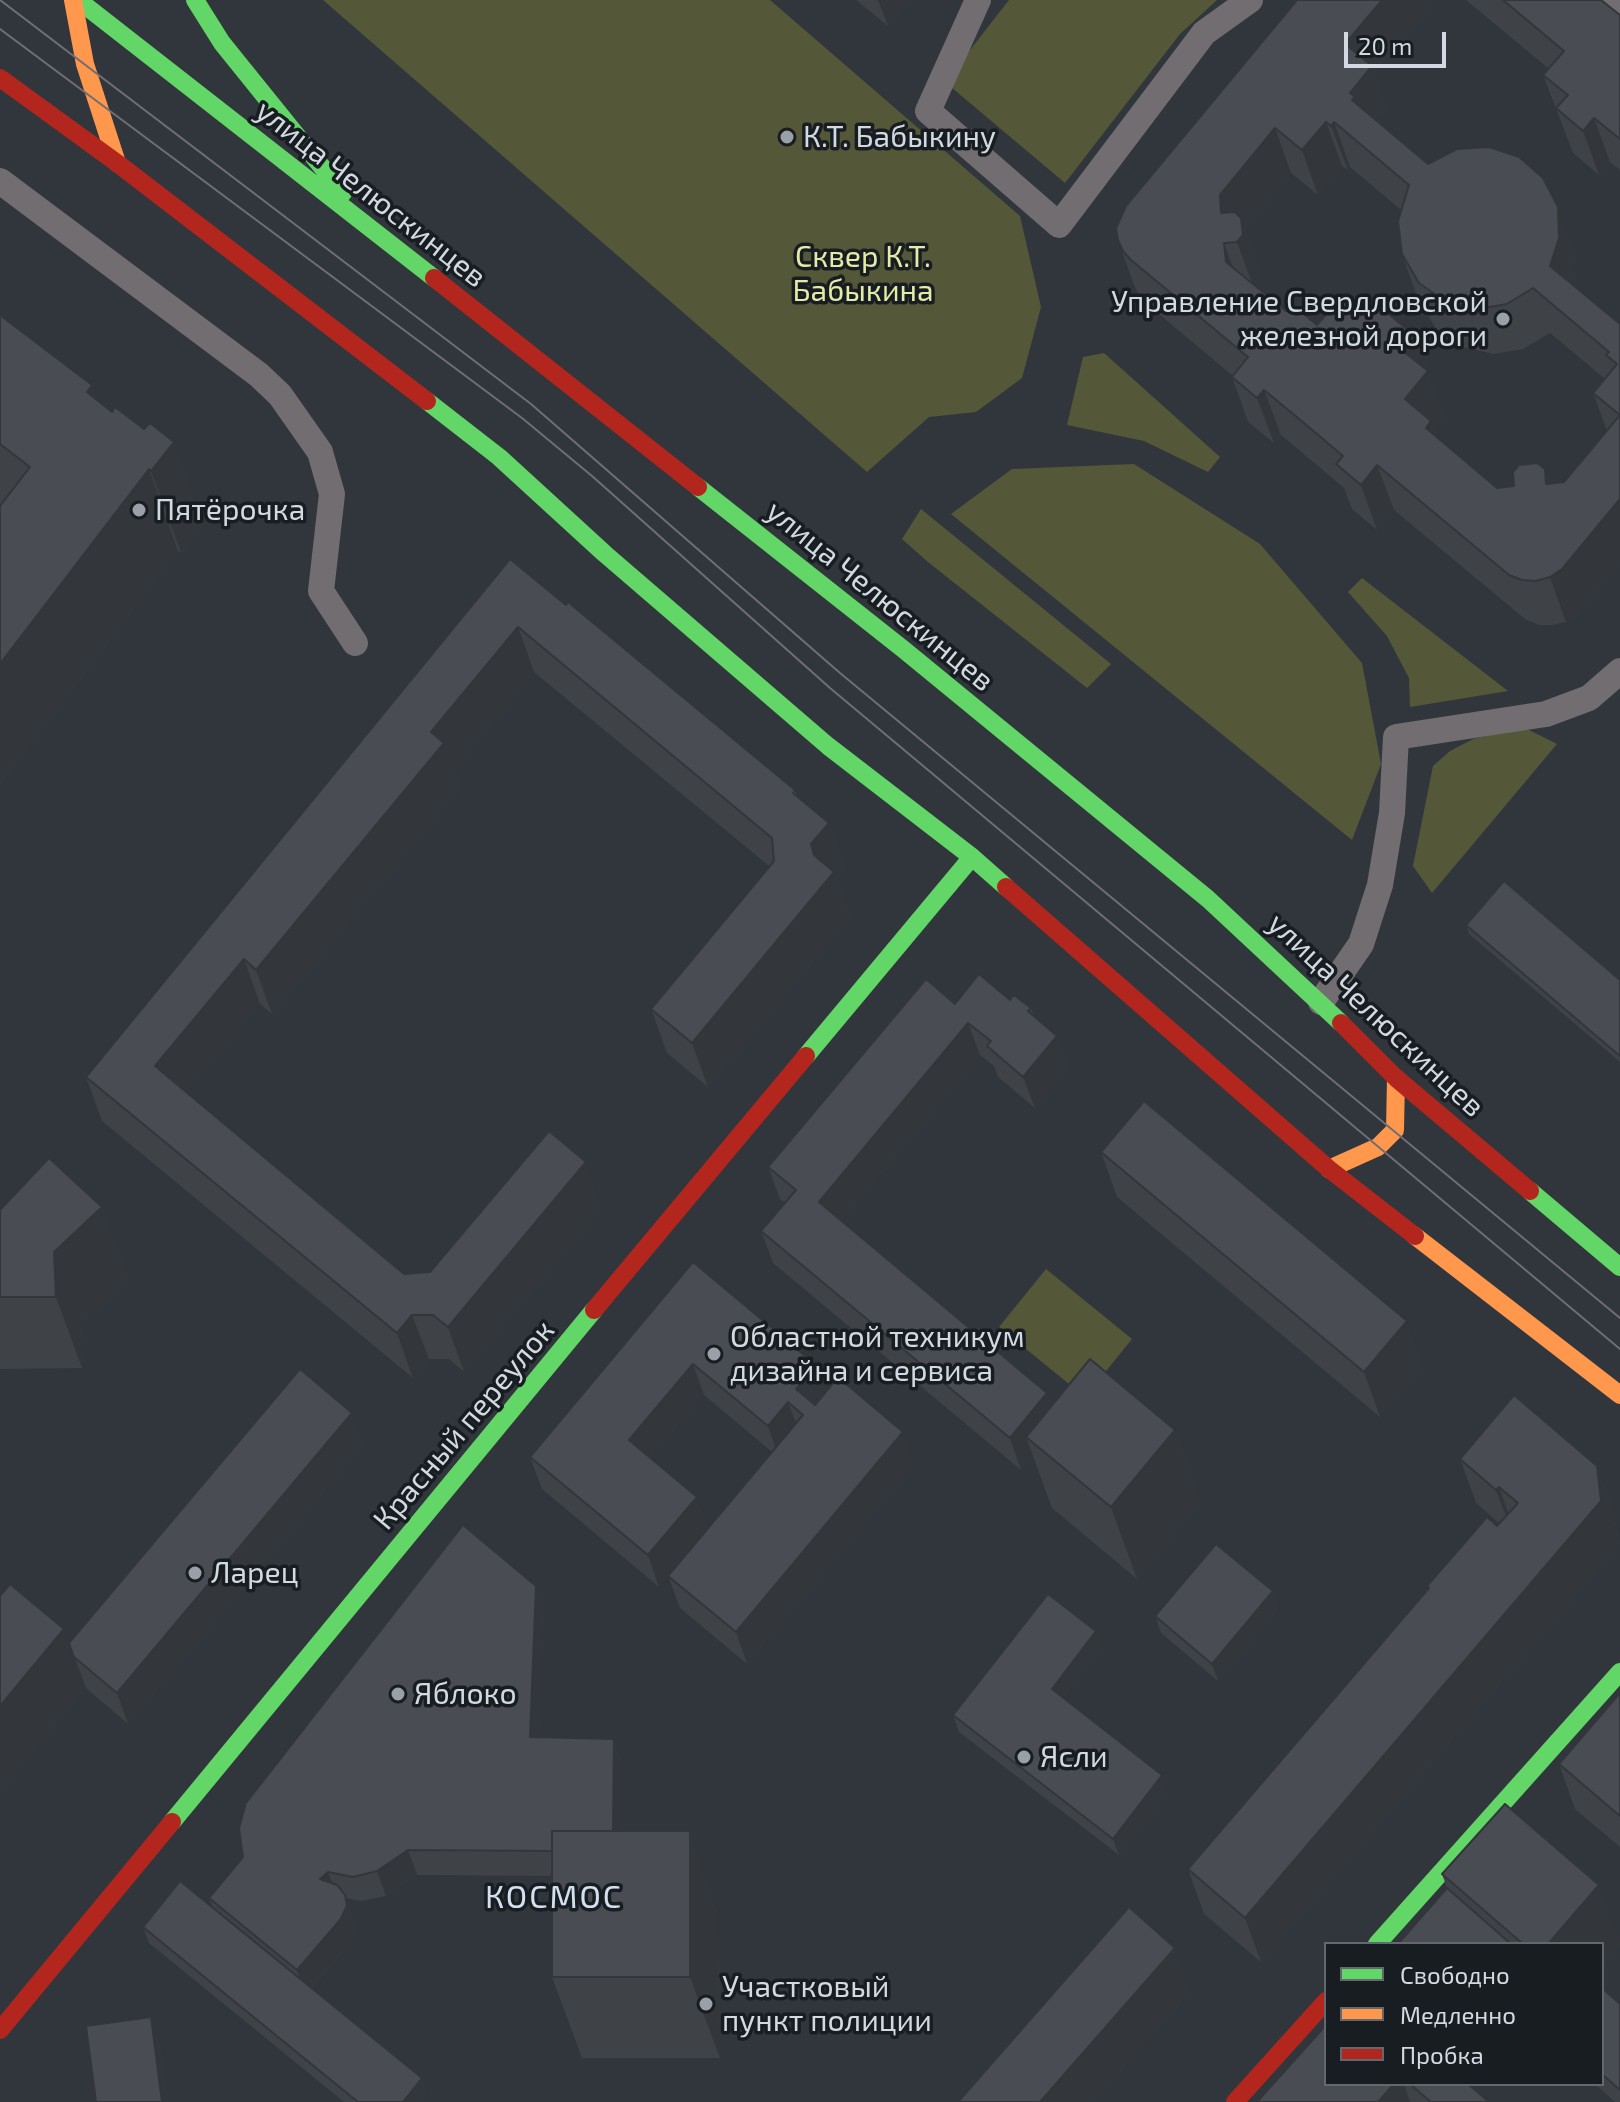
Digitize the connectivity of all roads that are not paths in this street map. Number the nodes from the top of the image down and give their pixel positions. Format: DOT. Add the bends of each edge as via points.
graph roads {
  1 [pos="75,0"];
  2 [pos="195,0"];
  3 [pos="978,0"];
  4 [pos="1250,0"];
  5 [pos="1606,0"];
  6 [pos="1620,11"];
  7 [pos="0,78"];
  8 [pos="117,163"];
  9 [pos="0,181"];
  10 [pos="368,224"];
  11 [pos="355,643"];
  12 [pos="1620,671"];
  13 [pos="972,857"];
  14 [pos="1321,1002"];
  15 [pos="1396,1078"];
  16 [pos="1329,1169"];
  17 [pos="1620,1267"];
  18 [pos="1620,1395"];
  19 [pos="1620,1672"];
  20 [pos="1379,1942"];
  21 [pos="1324,2003"];
  22 [pos="0,2030"];
  23 [pos="1235,2102"];
  1 -- 8 [label="main road" via="85,64"];
  1 -- 10 [label="main road, улица Челюскинцев"];
  2 -- 10 [label="main road" via="222,43"];
  3 -- 4 [label="street" via="928,111 1059,225 1204,33"];
  5 -- 6 [label="street"];
  7 -- 8 [label="main road"];
  8 -- 13 [label="main road" via="499,457 828,746"];
  9 -- 11 [label="street" via="280,395 320,452 332,494 321,591"];
  10 -- 14 [label="main road, улица Челюскинцев" via="915,658 1208,899"];
  12 -- 14 [label="street" via="1589,698 1546,714 1396,737 1392,813 1380,885 1361,944"];
  13 -- 16 [label="main road"];
  13 -- 22 [label="main road, Красный переулок"];
  14 -- 15 [label="main road, улица Челюскинцев"];
  15 -- 16 [label="main road" via="1395,1130 1378,1147"];
  15 -- 17 [label="main road, улица Челюскинцев"];
  16 -- 18 [label="main road"];
  19 -- 20 [label="main road"];
  21 -- 23 [label="main road"];
}
